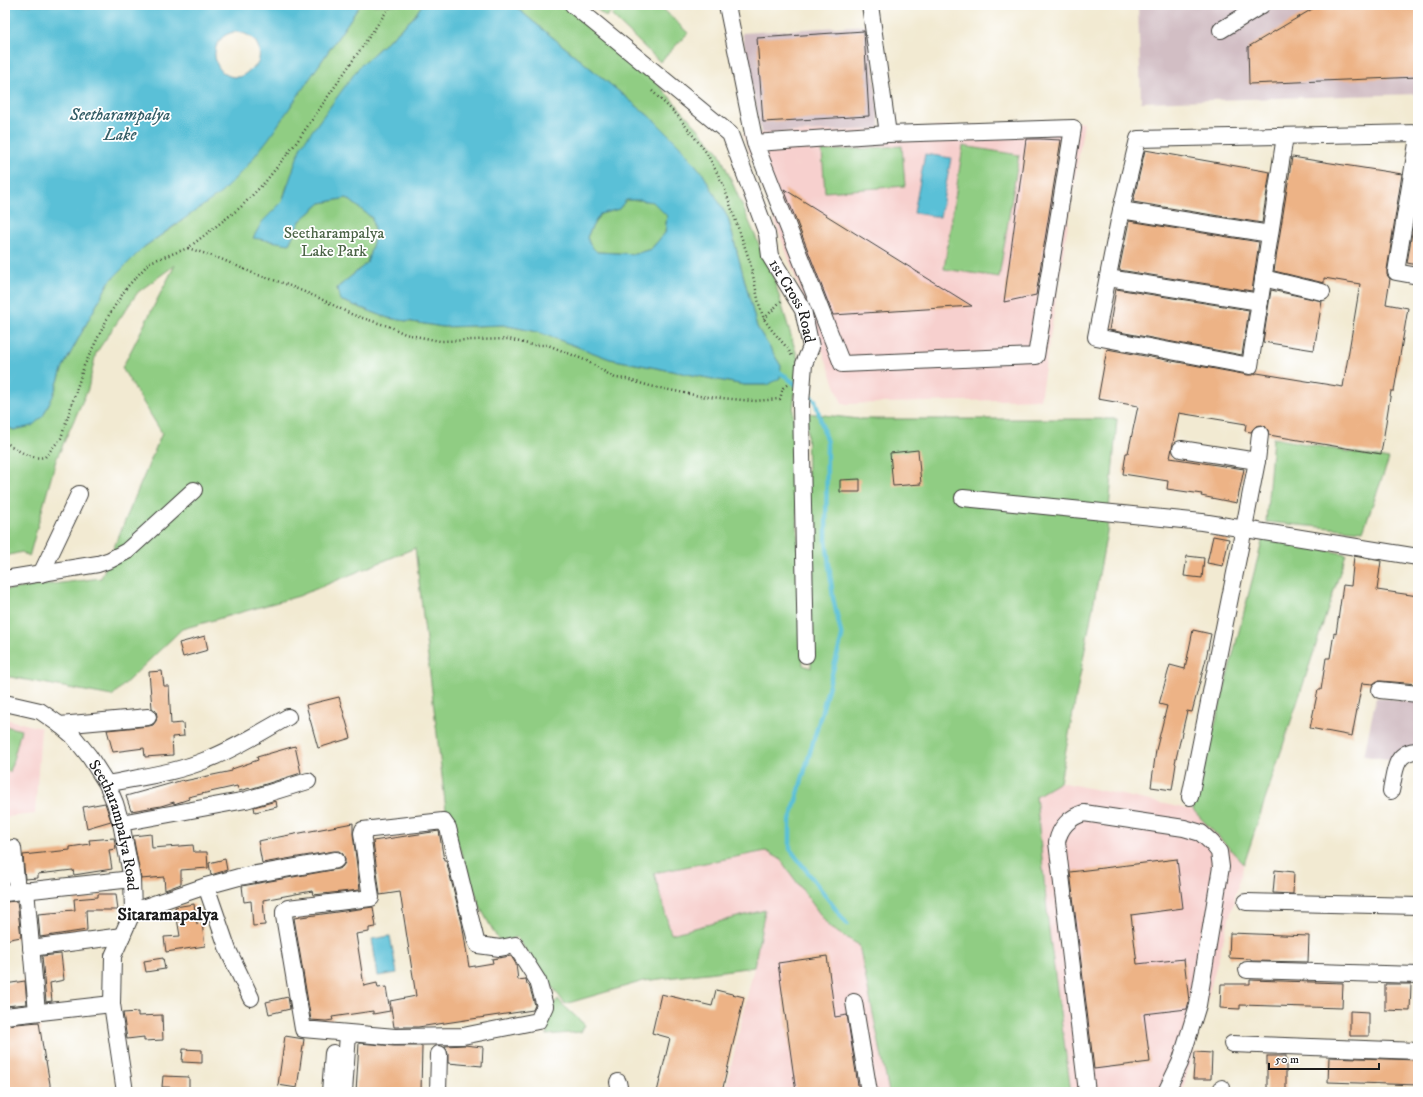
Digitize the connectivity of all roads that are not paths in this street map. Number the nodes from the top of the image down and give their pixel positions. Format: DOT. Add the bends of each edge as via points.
graph roads {
  1 [pos="572,5"];
  2 [pos="727,5"];
  3 [pos="870,5"];
  4 [pos="1262,5"];
  5 [pos="1221,30"];
  6 [pos="1418,133"];
  7 [pos="888,134"];
  8 [pos="1285,136"];
  9 [pos="1418,137"];
  10 [pos="755,143"];
  11 [pos="1121,210"];
  12 [pos="1270,234"];
  13 [pos="1418,276"];
  14 [pos="1108,278"];
  15 [pos="1264,278"];
  16 [pos="1322,292"];
  17 [pos="1260,302"];
  18 [pos="1260,434"];
  19 [pos="1181,450"];
  20 [pos="1256,461"];
  21 [pos="194,490"];
  22 [pos="79,494"];
  23 [pos="963,498"];
  24 [pos="1244,528"];
  25 [pos="1418,557"];
  26 [pos="41,574"];
  27 [pos="5,579"];
  28 [pos="806,655"];
  29 [pos="1380,690"];
  30 [pos="1418,694"];
  31 [pos="5,703"];
  32 [pos="148,717"];
  33 [pos="288,717"];
  34 [pos="60,724"];
  35 [pos="1418,752"];
  36 [pos="308,781"];
  37 [pos="107,784"];
  38 [pos="1391,791"];
  39 [pos="1190,797"];
  40 [pos="121,823"];
  41 [pos="14,848"];
  42 [pos="336,860"];
  43 [pos="132,879"];
  44 [pos="206,886"];
  45 [pos="16,892"];
  46 [pos="1246,902"];
  47 [pos="1418,906"];
  48 [pos="133,911"];
  49 [pos="122,936"];
  50 [pos="31,948"];
  51 [pos="1247,970"];
  52 [pos="1418,975"];
  53 [pos="251,998"];
  54 [pos="854,1002"];
  55 [pos="112,1004"];
  56 [pos="37,1012"];
  57 [pos="5,1016"];
  58 [pos="348,1034"];
  59 [pos="1232,1044"];
  60 [pos="1418,1051"];
  61 [pos="333,1053"];
  62 [pos="439,1054"];
  63 [pos="125,1092"];
  64 [pos="330,1092"];
  65 [pos="344,1092"];
  66 [pos="438,1092"];
  67 [pos="869,1092"];
  68 [pos="1087,1092"];
  69 [pos="1166,1092"];
  1 -- 28 [label="street, 1st Cross Road" via="730,134 767,234 770,256 803,310 811,347 804,364 801,404"];
  2 -- 10 [label="street"];
  3 -- 7 [label="street"];
  4 -- 5 [label="street"];
  6 -- 8 [label="street"];
  7 -- 10 [label="street"];
  7 -- 10 [label="street" via="1073,128 1036,356 842,364"];
  8 -- 11 [label="street" via="1138,139"];
  8 -- 12 [label="street"];
  9 -- 13 [label="street" via="1396,272"];
  11 -- 12 [label="street"];
  11 -- 14 [label="street"];
  12 -- 15 [label="street"];
  14 -- 17 [label="street"];
  14 -- 17 [label="street" via="1096,337 1250,366"];
  15 -- 16 [label="street"];
  15 -- 17 [label="street"];
  18 -- 20 [label="street"];
  19 -- 20 [label="street"];
  20 -- 24 [label="street"];
  21 -- 26 [label="street" via="119,556 98,564"];
  22 -- 26 [label="street"];
  23 -- 24 [label="street"];
  24 -- 25 [label="street"];
  24 -- 39 [label="street"];
  26 -- 27 [label="street"];
  29 -- 30 [label="street"];
  31 -- 34 [label="street, Seetharampalya Road" via="40,711"];
  32 -- 34 [label="street"];
  33 -- 37 [label="street" via="239,744 185,768"];
  34 -- 37 [label="street, Seetharampalya Road" via="77,741"];
  35 -- 38 [label="street" via="1403,755 1399,759"];
  36 -- 40 [label="street" via="246,800"];
  37 -- 40 [label="street, Seetharampalya Road"];
  40 -- 43 [label="street, Seetharampalya Road"];
  41 -- 45 [label="street"];
  42 -- 44 [label="street" via="239,877"];
  43 -- 45 [label="street"];
  43 -- 48 [label="street, Seetharampalya Road"];
  44 -- 48 [label="street"];
  44 -- 53 [label="street" via="228,950"];
  45 -- 50 [label="street"];
  46 -- 47 [label="street"];
  48 -- 49 [label="street, Seetharampalya Road"];
  49 -- 50 [label="street"];
  49 -- 55 [label="street, Seetharampalya Road" via="113,956"];
  50 -- 56 [label="street"];
  51 -- 52 [label="street"];
  54 -- 67 [label="street"];
  55 -- 56 [label="street"];
  55 -- 63 [label="street, Seetharampalya Road"];
  56 -- 57 [label="street"];
  58 -- 58 [label="street" via="303,1029 284,911 288,908 371,898 363,830 443,821 448,828 476,941 478,944 500,948 515,945 538,981 544,1006 538,1021 463,1036 395,1037"];
  58 -- 65 [label="street"];
  59 -- 60 [label="street"];
  61 -- 64 [label="street"];
  62 -- 66 [label="street"];
  68 -- 69 [label="street" via="1057,842 1063,826 1075,816 1084,813 1184,828 1201,833 1219,852 1221,866 1198,1005 1180,1062"];
}
